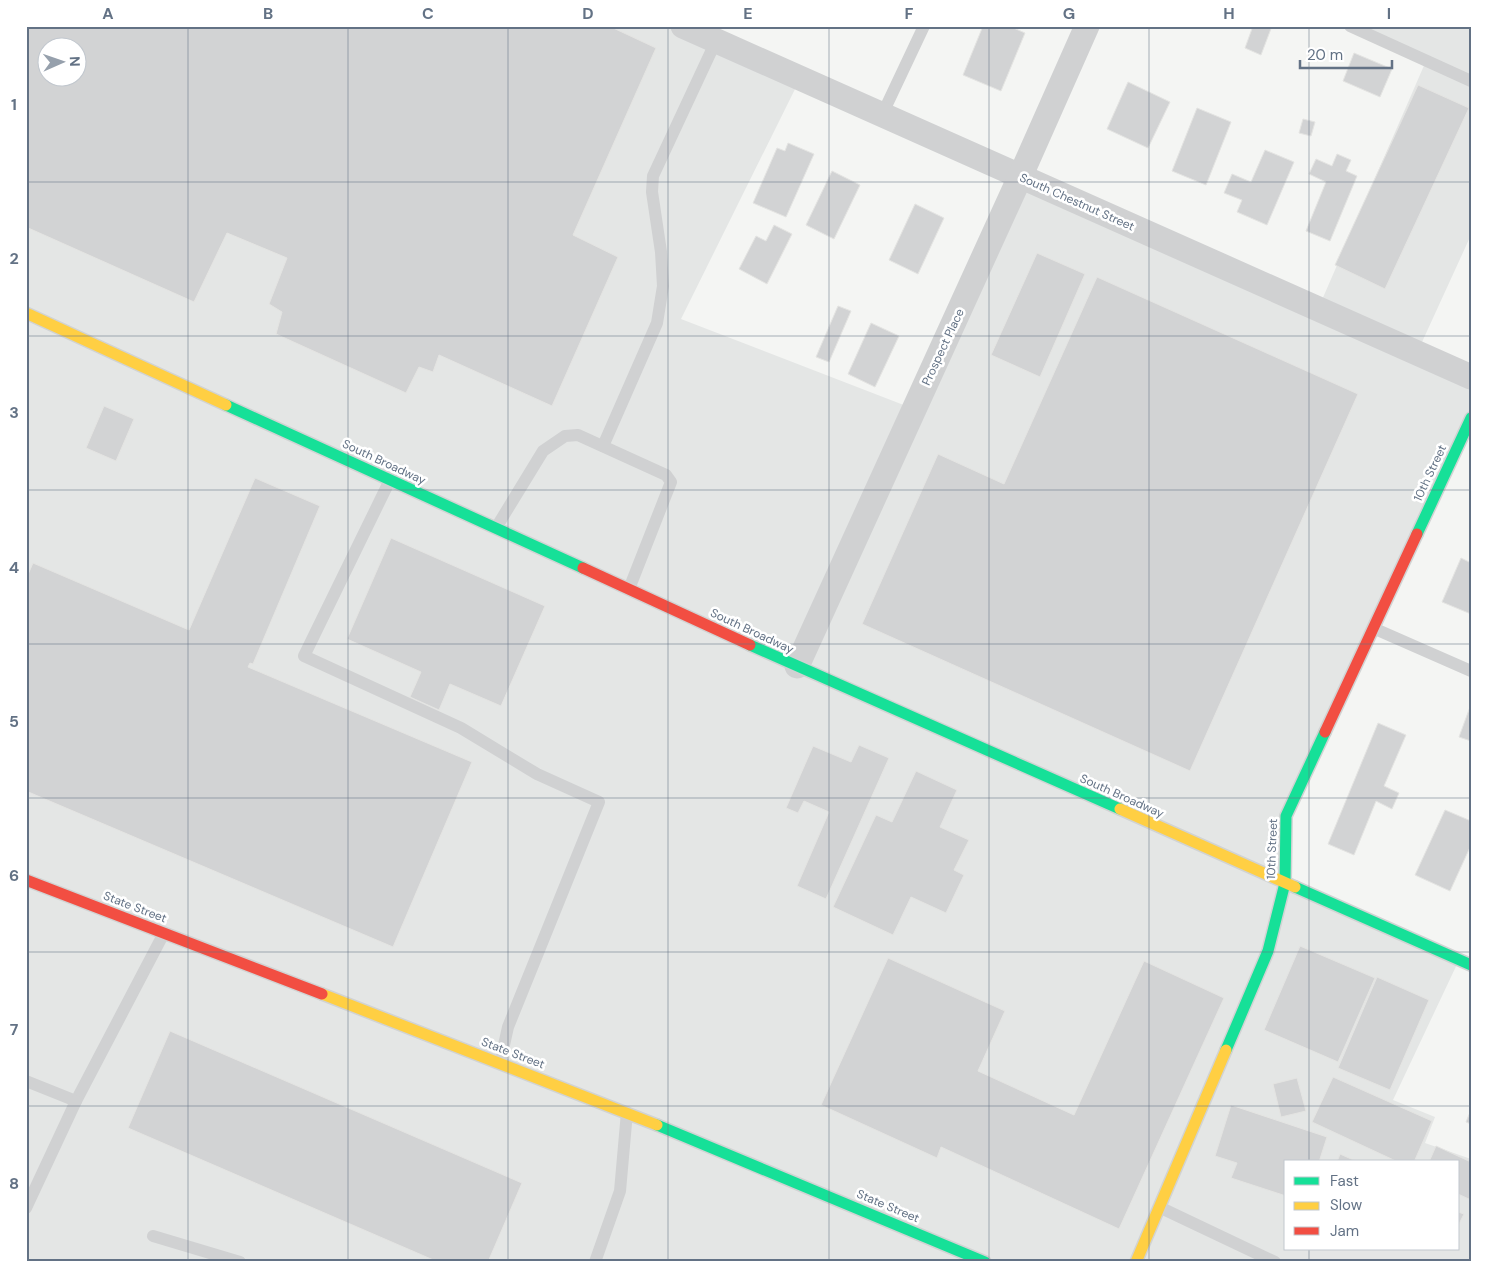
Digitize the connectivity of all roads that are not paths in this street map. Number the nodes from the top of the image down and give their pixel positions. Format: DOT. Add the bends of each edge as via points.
graph roads {
  1 [pos="682,26"];
  2 [pos="924,26"];
  3 [pos="1087,26"];
  4 [pos="1350,26"];
  5 [pos="716,41"];
  6 [pos="1471,81"];
  7 [pos="882,115"];
  8 [pos="1020,177"];
  9 [pos="26,313"];
  10 [pos="1471,378"];
  11 [pos="1471,418"];
  12 [pos="603,446"];
  13 [pos="390,480"];
  14 [pos="496,528"];
  15 [pos="629,589"];
  16 [pos="1373,628"];
  17 [pos="797,666"];
  18 [pos="1471,671"];
  19 [pos="26,880"];
  20 [pos="1285,883"];
  21 [pos="164,933"];
  22 [pos="1471,965"];
  23 [pos="500,1062"];
  24 [pos="26,1081"];
  25 [pos="76,1102"];
  26 [pos="627,1112"];
  27 [pos="26,1208"];
  28 [pos="1159,1208"];
  29 [pos="153,1236"];
  30 [pos="240,1262"];
  31 [pos="595,1262"];
  32 [pos="985,1262"];
  33 [pos="1136,1262"];
  34 [pos="1275,1262"];
  1 -- 5 [label="street, South Chestnut Street"];
  2 -- 7 [label="lane"];
  3 -- 8 [label="street, Prospect Place"];
  4 -- 6 [label="lane"];
  5 -- 7 [label="street, South Chestnut Street"];
  5 -- 12 [label="lane" via="653,176 652,192 664,286 657,323"];
  7 -- 8 [label="street, South Chestnut Street"];
  8 -- 10 [label="street, South Chestnut Street"];
  8 -- 17 [label="street, Prospect Place"];
  9 -- 13 [label="street, South Broadway"];
  11 -- 16 [label="street, 10th Street"];
  12 -- 14 [label="lane" via="578,435 565,436 544,451"];
  12 -- 15 [label="lane" via="666,475 671,482"];
  13 -- 14 [label="street, South Broadway"];
  13 -- 23 [label="lane" via="304,656 461,728 537,774 599,802 508,1028"];
  14 -- 15 [label="street, South Broadway"];
  15 -- 17 [label="street, South Broadway"];
  16 -- 18 [label="lane"];
  16 -- 20 [label="street, 10th Street" via="1286,816"];
  17 -- 20 [label="street, South Broadway"];
  19 -- 21 [label="street, State Street"];
  20 -- 22 [label="street, South Broadway"];
  20 -- 28 [label="street, 10th Street" via="1268,951"];
  21 -- 23 [label="street, State Street"];
  21 -- 25 [label="lane"];
  23 -- 26 [label="street, State Street"];
  24 -- 25 [label="lane"];
  25 -- 27 [label="lane"];
  26 -- 31 [label="lane" via="620,1191"];
  26 -- 32 [label="street, State Street"];
  28 -- 33 [label="street, 10th Street"];
  28 -- 34 [label="lane"];
  29 -- 30 [label="lane"];
}
